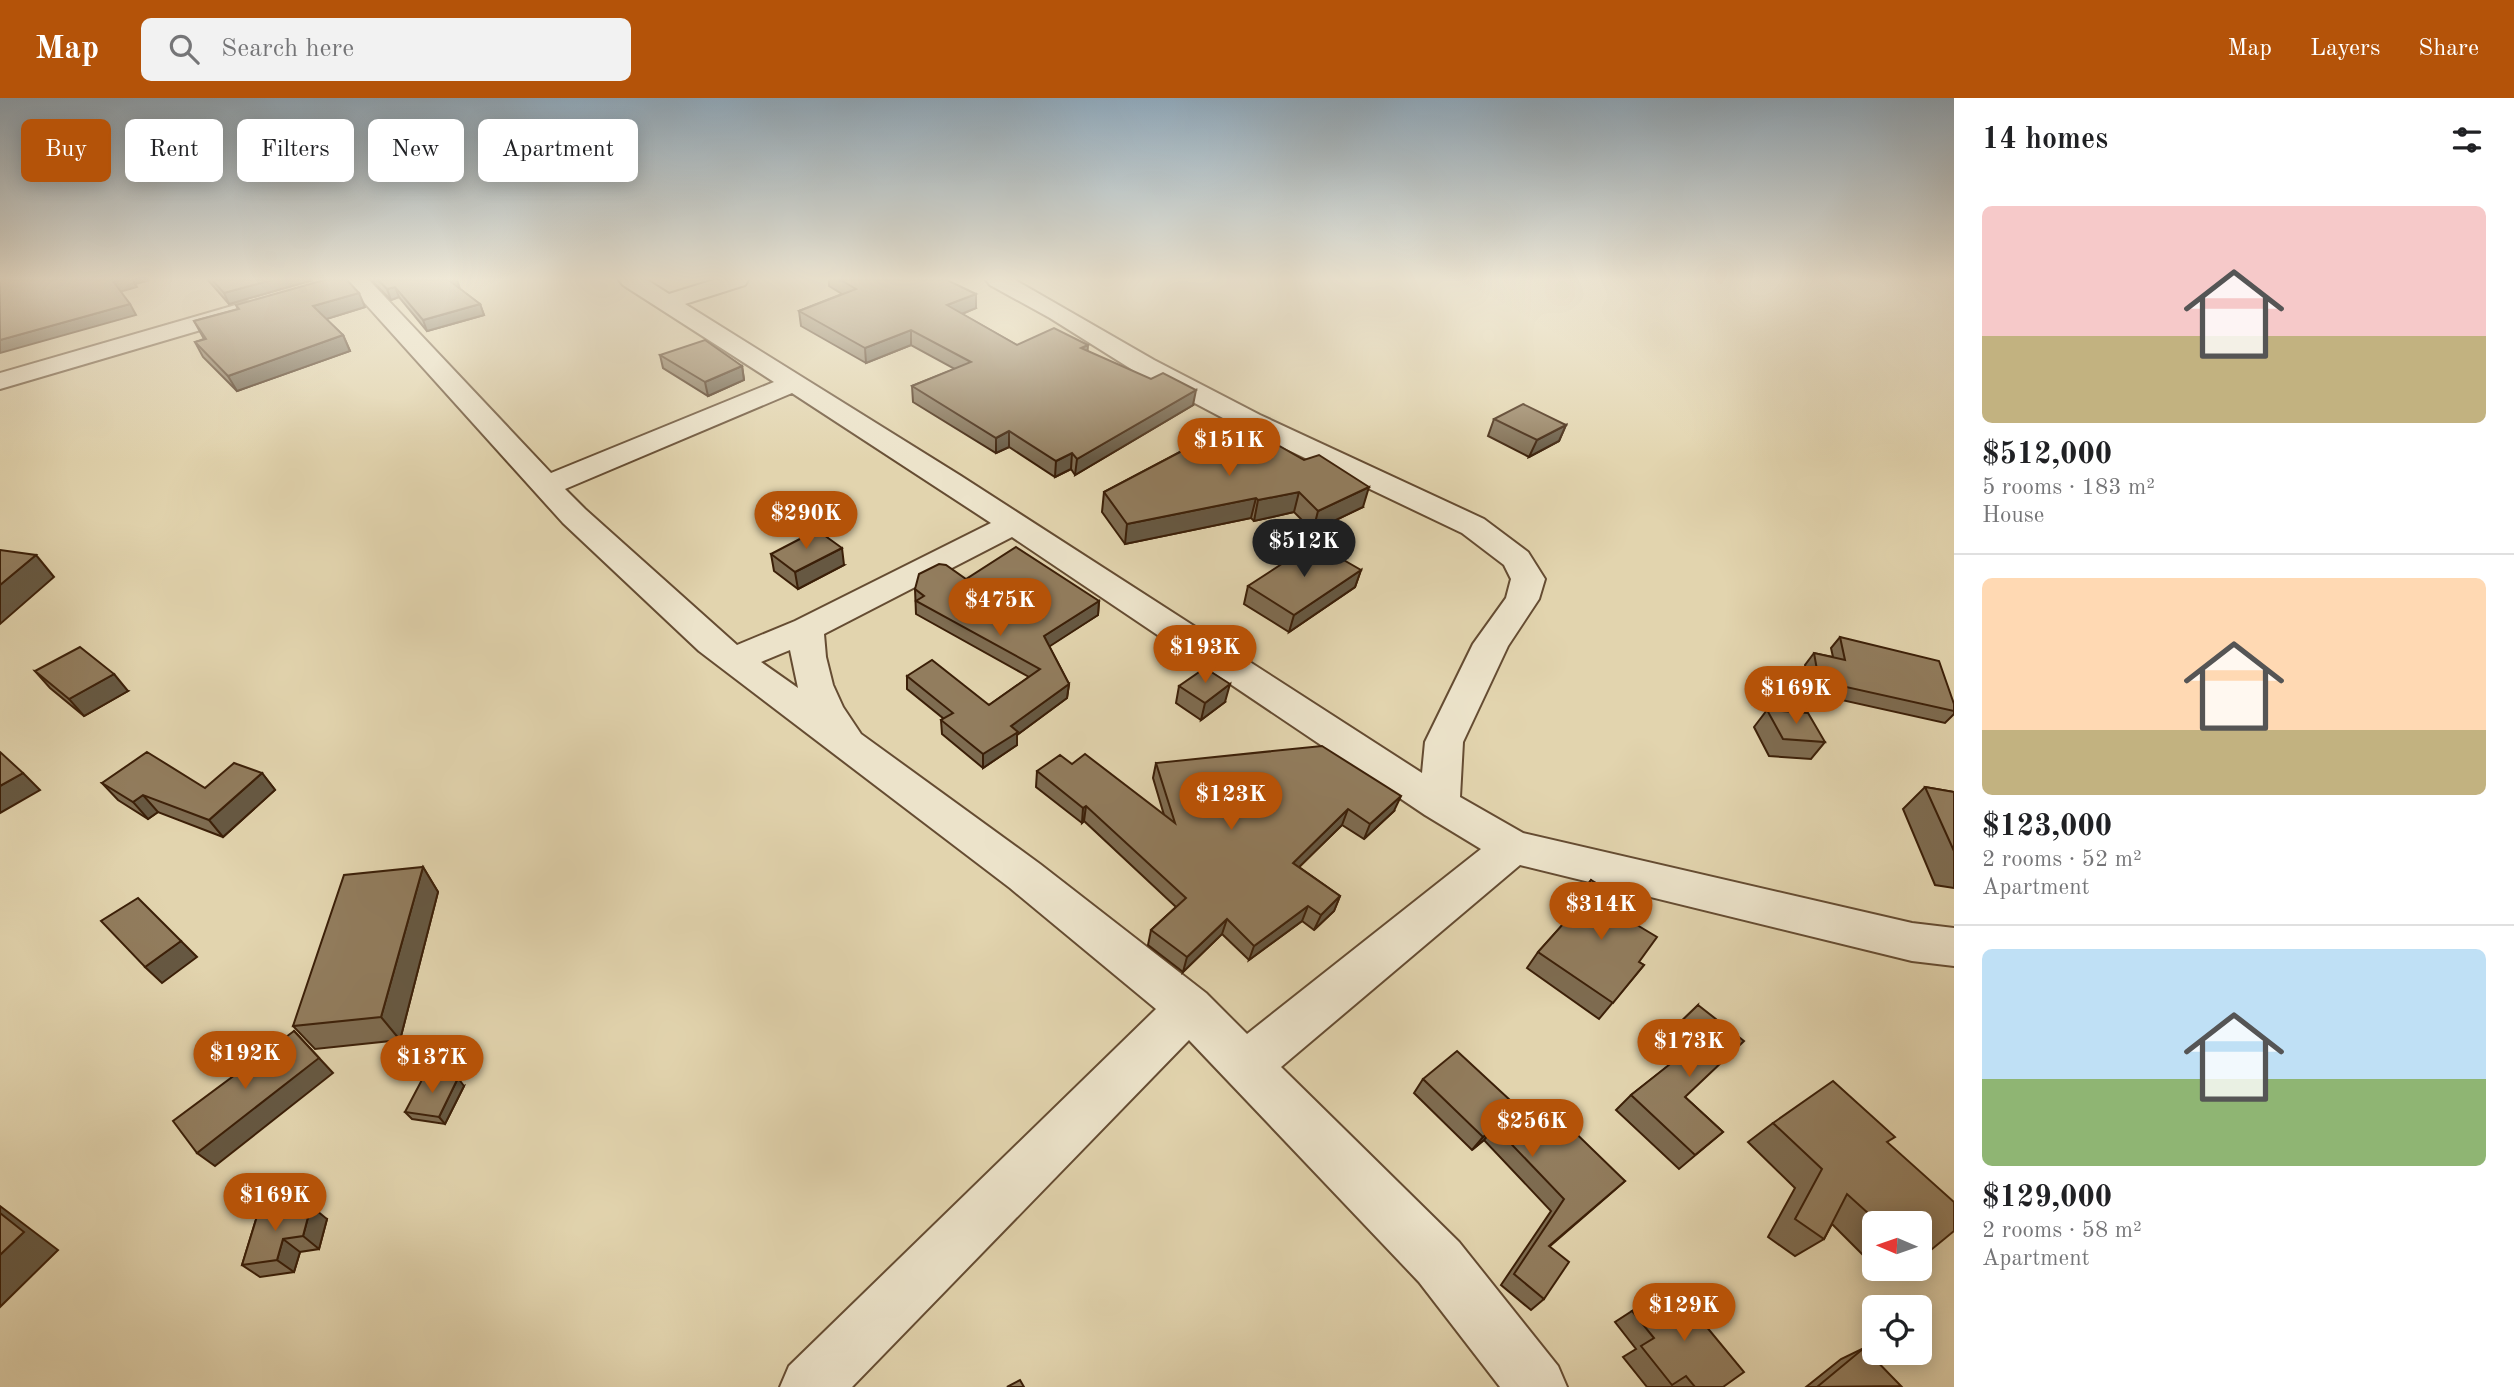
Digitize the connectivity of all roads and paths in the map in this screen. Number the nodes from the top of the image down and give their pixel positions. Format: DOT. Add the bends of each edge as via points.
graph roads {
  1 [pos="139,340"];
  2 [pos="403,340"];
  3 [pos="726,340"];
  4 [pos="1101,340"];
  5 [pos="0,381"];
  6 [pos="794,383"];
  7 [pos="546,486"];
  8 [pos="1014,524"];
  9 [pos="807,629"];
  10 [pos="733,660"];
  11 [pos="860,756"];
  12 [pos="1439,804"];
  13 [pos="1513,847"];
  14 [pos="1954,947"];
  15 [pos="1189,1007"];
  16 [pos="1246,1065"];
  17 [pos="810,1387"];
  18 [pos="1537,1387"];
  1 -- 5 [label="street"];
  2 -- 7 [label="street"];
  3 -- 6 [label="street"];
  4 -- 12 [label="street" via="1250,421 1473,526 1517,559 1528,579 1522,599 1490,644 1444,742"];
  6 -- 7 [label="street"];
  6 -- 8 [label="street"];
  7 -- 10 [label="street"];
  8 -- 9 [label="street"];
  8 -- 12 [label="street"];
  9 -- 10 [label="street"];
  9 -- 11 [label="street" via="806,651 818,694 838,730"];
  10 -- 11 [label="street"];
  11 -- 15 [label="street" via="1026,876"];
  12 -- 13 [label="street"];
  13 -- 14 [label="street" via="1912,942"];
  13 -- 16 [label="street"];
  15 -- 16 [label="street"];
  15 -- 17 [label="street"];
  16 -- 18 [label="street" via="1439,1262"];
}
